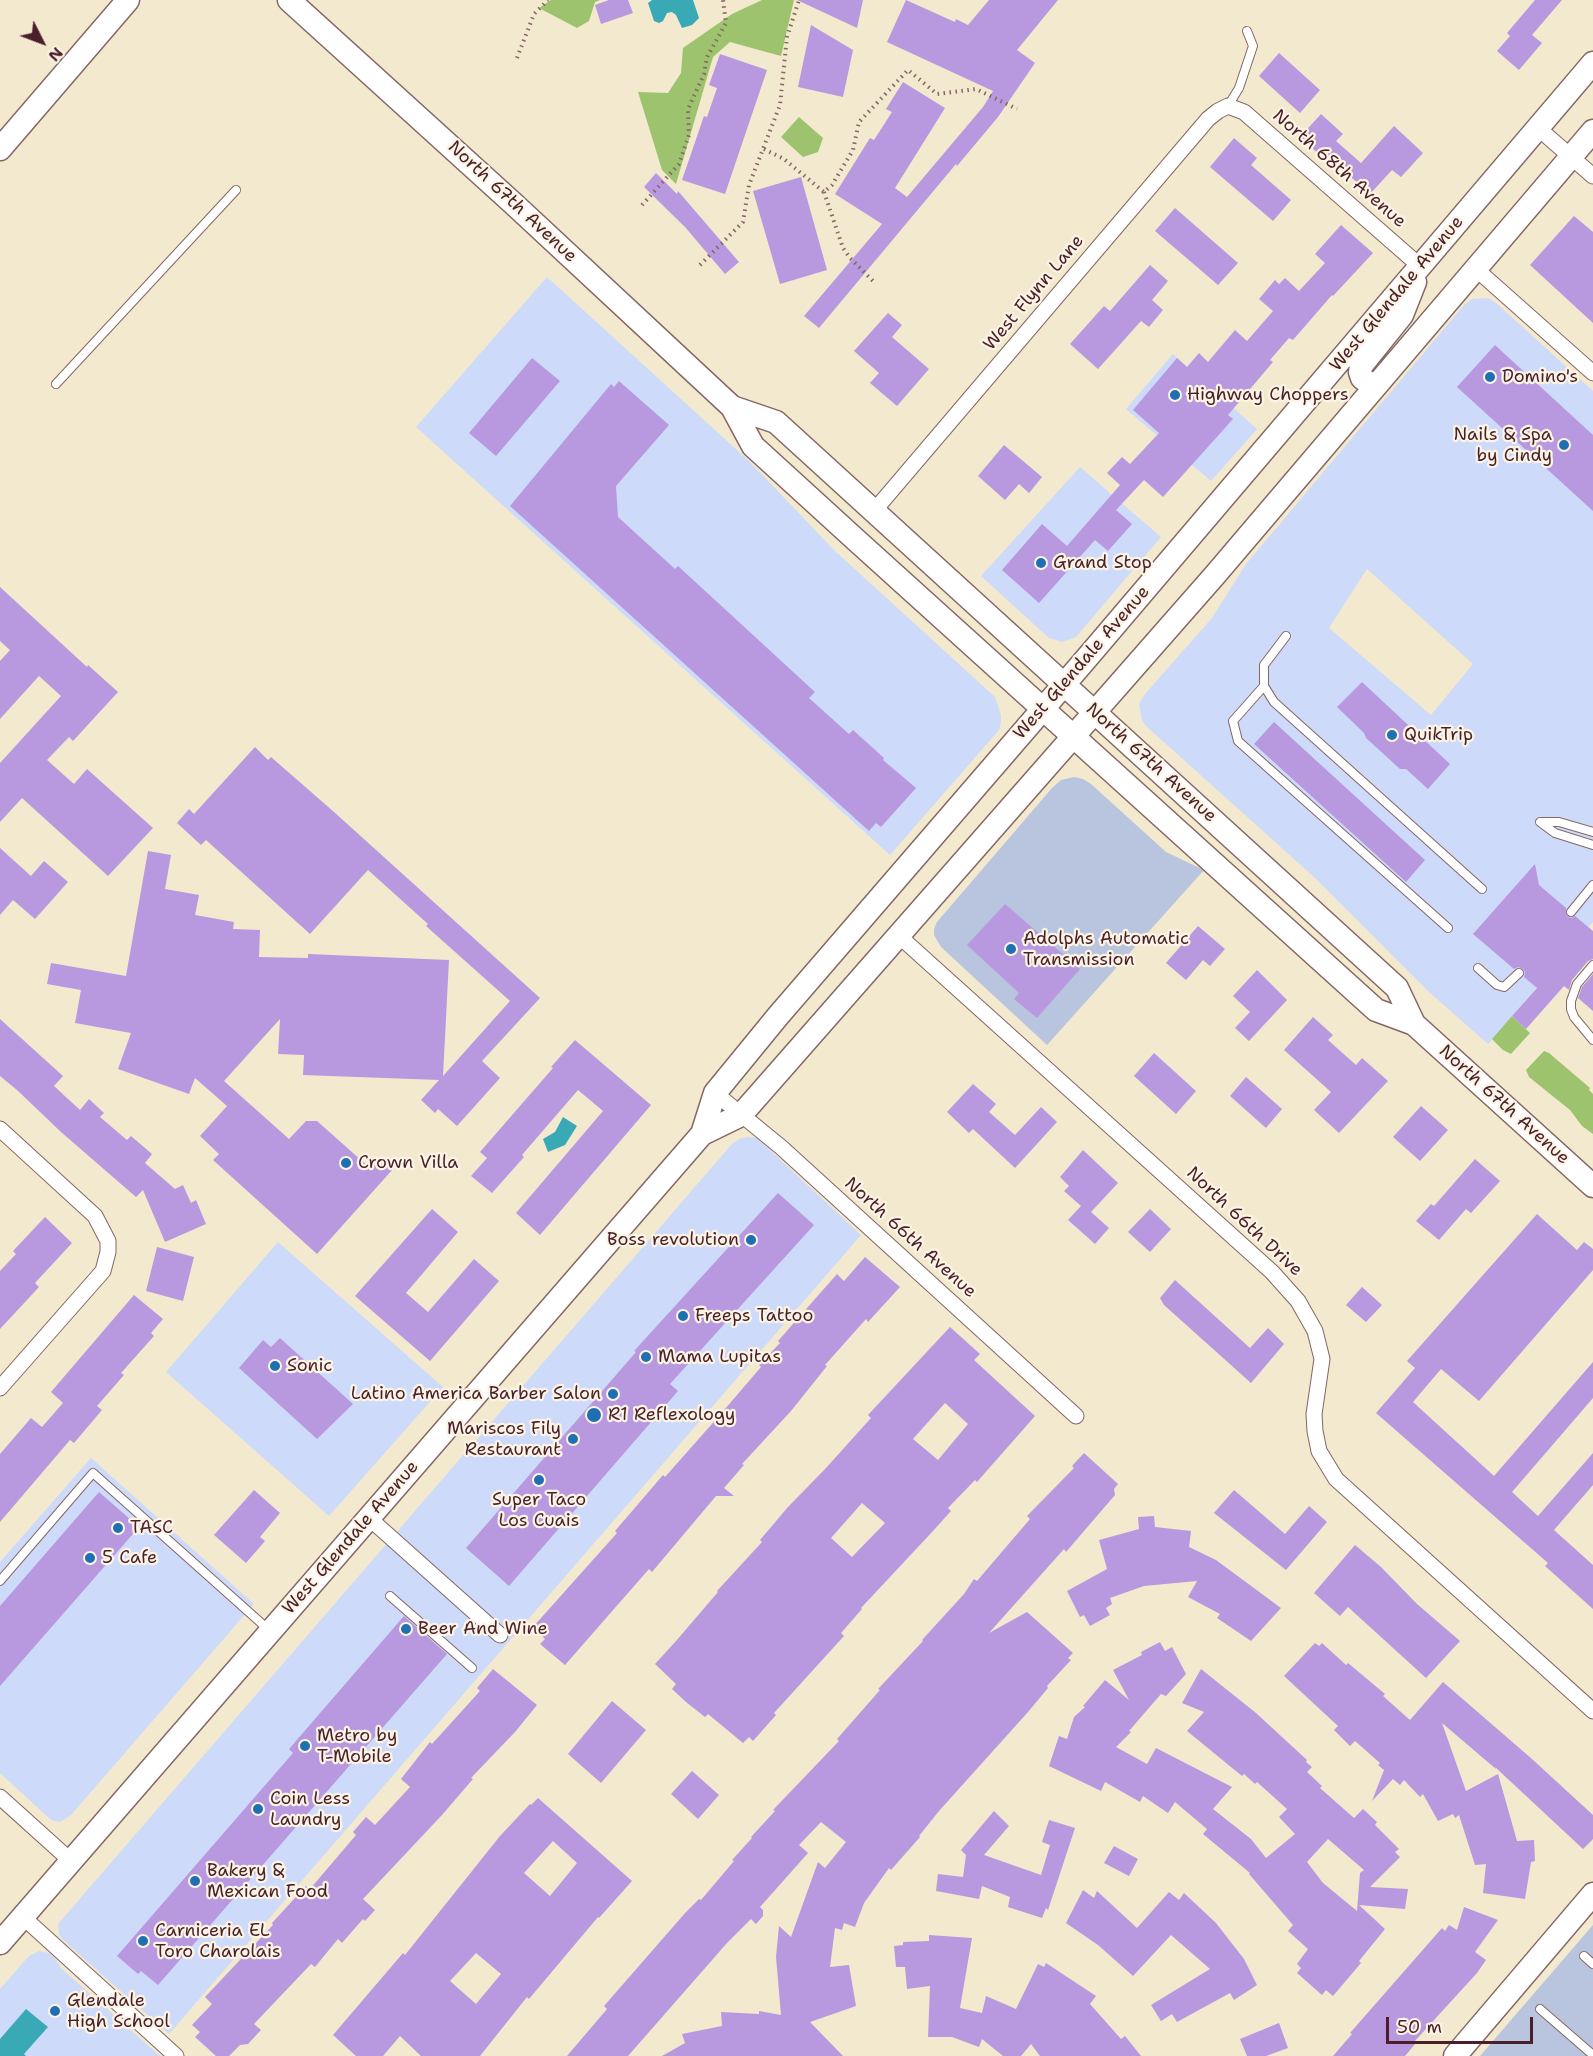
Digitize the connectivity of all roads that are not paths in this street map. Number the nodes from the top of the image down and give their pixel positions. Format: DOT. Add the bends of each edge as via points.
graph roads {
  1 [pos="128,0"];
  2 [pos="289,0"];
  3 [pos="1247,31"];
  4 [pos="1593,63"];
  5 [pos="1228,106"];
  6 [pos="1538,128"];
  7 [pos="1593,131"];
  8 [pos="0,149"];
  9 [pos="1571,157"];
  10 [pos="1593,176"];
  11 [pos="236,190"];
  12 [pos="1421,267"];
  13 [pos="1476,268"];
  14 [pos="1593,373"];
  15 [pos="56,384"];
  16 [pos="1374,387"];
  17 [pos="732,406"];
  18 [pos="874,511"];
  19 [pos="1286,636"];
  20 [pos="1065,684"];
  21 [pos="1264,686"];
  22 [pos="1043,709"];
  23 [pos="1095,711"];
  24 [pos="1073,735"];
  25 [pos="1593,832"];
  26 [pos="1593,845"];
  27 [pos="1593,885"];
  28 [pos="1482,889"];
  29 [pos="1571,912"];
  30 [pos="1448,928"];
  31 [pos="898,935"];
  32 [pos="1593,965"];
  33 [pos="1478,968"];
  34 [pos="1519,973"];
  35 [pos="1414,1024"];
  36 [pos="1592,1038"];
  37 [pos="715,1093"];
  38 [pos="741,1114"];
  39 [pos="0,1129"];
  40 [pos="702,1134"];
  41 [pos="1593,1186"];
  42 [pos="0,1388"];
  43 [pos="1077,1416"];
  44 [pos="369,1518"];
  45 [pos="0,1581"];
  46 [pos="390,1596"];
  47 [pos="270,1631"];
  48 [pos="500,1635"];
  49 [pos="472,1668"];
  50 [pos="1593,1711"];
  51 [pos="0,1797"];
  52 [pos="71,1861"];
  53 [pos="1593,1894"];
  54 [pos="23,1917"];
  55 [pos="0,1943"];
  56 [pos="1584,1956"];
  57 [pos="1593,1964"];
  58 [pos="1540,2008"];
  59 [pos="1593,2055"];
  60 [pos="176,2056"];
  61 [pos="1455,2056"];
  1 -- 8 [label="main road"];
  2 -- 17 [label="main road, North 67th Avenue"];
  3 -- 5 [label="lane" via="1253,46 1239,88"];
  4 -- 6 [label="main road, West Glendale Avenue"];
  5 -- 12 [label="street, North 68th Avenue" via="1262,126"];
  5 -- 18 [label="street, West Flynn Lane" via="1208,119"];
  6 -- 9 [label="street"];
  6 -- 12 [label="main road, West Glendale Avenue"];
  7 -- 9 [label="main road, West Glendale Avenue"];
  9 -- 10 [label="street"];
  9 -- 13 [label="main road, West Glendale Avenue"];
  11 -- 15 [label="lane"];
  12 -- 16 [label="main road" via="1402,315 1361,366 1362,378"];
  12 -- 20 [label="main road, West Glendale Avenue"];
  13 -- 14 [label="street"];
  13 -- 16 [label="main road, West Glendale Avenue"];
  16 -- 23 [label="main road, West Glendale Avenue"];
  17 -- 18 [label="main road, North 67th Avenue" via="776,422"];
  17 -- 22 [label="main road, North 67th Avenue" via="753,446"];
  18 -- 20 [label="main road, North 67th Avenue"];
  19 -- 21 [label="lane" via="1264,665"];
  20 -- 22 [label="main road, West Glendale Avenue"];
  20 -- 23 [label="main road, North 67th Avenue"];
  21 -- 28 [label="lane" via="1274,702"];
  21 -- 30 [label="lane" via="1233,722 1238,741"];
  22 -- 24 [label="main road, North 67th Avenue"];
  22 -- 37 [label="main road, West Glendale Avenue"];
  23 -- 24 [label="main road, West Glendale Avenue"];
  23 -- 35 [label="main road, North 67th Avenue" via="1397,988"];
  24 -- 31 [label="main road, West Glendale Avenue"];
  24 -- 35 [label="main road, North 67th Avenue" via="1377,1010"];
  25 -- 26 [label="lane" via="1559,822 1540,822 1555,833"];
  27 -- 29 [label="lane"];
  31 -- 38 [label="main road, West Glendale Avenue"];
  31 -- 50 [label="street, North 66th Drive" via="1272,1272 1298,1301 1315,1331 1322,1359 1315,1431 1319,1451 1336,1479"];
  32 -- 36 [label="lane" via="1577,984 1571,1001 1574,1017"];
  33 -- 34 [label="lane" via="1504,987"];
  35 -- 41 [label="main road, North 67th Avenue"];
  37 -- 38 [label="street, North 66th Avenue"];
  37 -- 40 [label="main road, West Glendale Avenue"];
  38 -- 40 [label="main road, West Glendale Avenue"];
  38 -- 43 [label="street, North 66th Avenue"];
  39 -- 42 [label="street" via="95,1216 108,1241 103,1271"];
  40 -- 44 [label="main road, West Glendale Avenue"];
  44 -- 47 [label="main road, West Glendale Avenue"];
  44 -- 48 [label="street"];
  45 -- 47 [label="lane" via="93,1473"];
  46 -- 49 [label="lane"];
  47 -- 52 [label="main road, West Glendale Avenue"];
  51 -- 52 [label="street"];
  52 -- 54 [label="main road, West Glendale Avenue"];
  53 -- 61 [label="main road"];
  54 -- 55 [label="main road, West Glendale Avenue"];
  54 -- 60 [label="street"];
  56 -- 57 [label="lane"];
  58 -- 59 [label="lane"];
}
